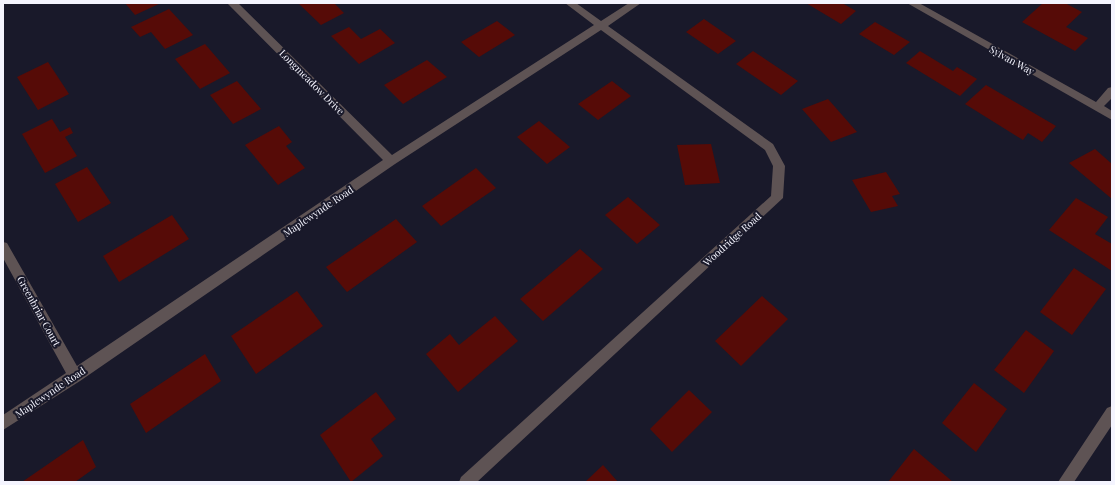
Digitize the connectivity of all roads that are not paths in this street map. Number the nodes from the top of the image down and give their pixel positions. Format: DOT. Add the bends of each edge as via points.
graph roads {
  1 [pos="232,3"];
  2 [pos="570,3"];
  3 [pos="636,3"];
  4 [pos="912,3"];
  5 [pos="602,26"];
  6 [pos="1112,91"];
  7 [pos="1097,108"];
  8 [pos="1112,116"];
  9 [pos="391,161"];
  10 [pos="3,247"];
  11 [pos="74,376"];
  12 [pos="1112,412"];
  13 [pos="3,423"];
  14 [pos="466,482"];
  15 [pos="1065,482"];
  1 -- 9 [label="street, Longmeadow Drive"];
  2 -- 5 [label="street, Woodridge Road"];
  3 -- 5 [label="street, Maplewynde Road"];
  4 -- 7 [label="street, Sylvan Way"];
  5 -- 9 [label="street, Maplewynde Road"];
  5 -- 14 [label="street, Woodridge Road" via="769,147 779,166 777,198"];
  6 -- 7 [label="street"];
  7 -- 8 [label="street, Sylvan Way"];
  9 -- 11 [label="street, Maplewynde Road"];
  10 -- 11 [label="street, Greenbriar Court"];
  11 -- 13 [label="street, Maplewynde Road"];
  12 -- 15 [label="street"];
}
